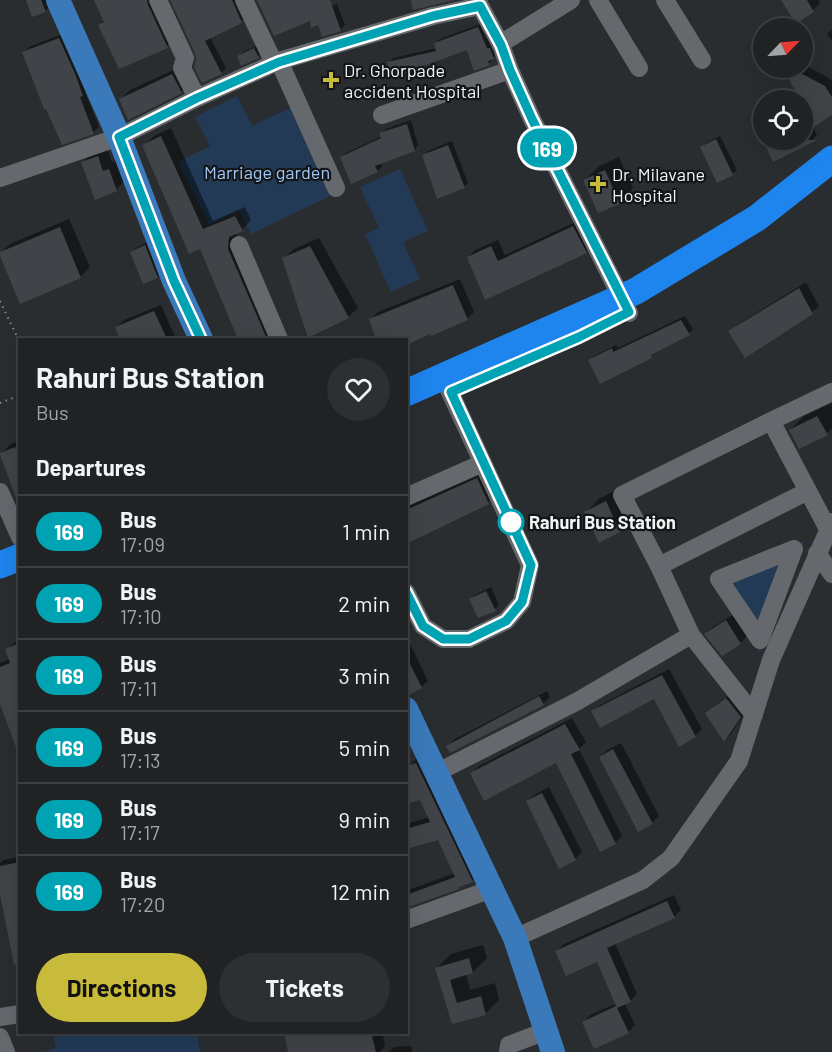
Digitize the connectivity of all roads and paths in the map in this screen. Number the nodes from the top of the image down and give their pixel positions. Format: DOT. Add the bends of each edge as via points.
graph roads {
  1 [pos="58,0"];
  2 [pos="158,0"];
  3 [pos="244,0"];
  4 [pos="571,0"];
  5 [pos="598,0"];
  6 [pos="665,0"];
  7 [pos="479,3"];
  8 [pos="500,44"];
  9 [pos="702,60"];
  10 [pos="276,62"];
  11 [pos="639,68"];
  12 [pos="510,70"];
  13 [pos="197,98"];
  14 [pos="382,115"];
  15 [pos="119,137"];
  16 [pos="832,159"];
  17 [pos="0,178"];
  18 [pos="832,183"];
  19 [pos="336,188"];
  20 [pos="239,245"];
  21 [pos="0,302"];
  22 [pos="625,305"];
  23 [pos="18,338"];
  24 [pos="201,338"];
  25 [pos="279,338"];
  26 [pos="447,384"];
  27 [pos="408,393"];
  28 [pos="832,393"];
  29 [pos="18,396"];
  30 [pos="0,403"];
  31 [pos="408,410"];
  32 [pos="771,421"];
  33 [pos="483,463"];
  34 [pos="808,491"];
  35 [pos="0,492"];
  36 [pos="408,496"];
  37 [pos="830,526"];
  38 [pos="18,532"];
  39 [pos="794,549"];
  40 [pos="817,553"];
  41 [pos="18,558"];
  42 [pos="0,565"];
  43 [pos="659,566"];
  44 [pos="832,574"];
  45 [pos="18,575"];
  46 [pos="0,583"];
  47 [pos="408,596"];
  48 [pos="691,635"];
  49 [pos="408,714"];
  50 [pos="754,715"];
  51 [pos="436,773"];
  52 [pos="492,890"];
  53 [pos="408,919"];
  54 [pos="515,938"];
  55 [pos="18,1014"];
  56 [pos="0,1017"];
  57 [pos="0,1037"];
  58 [pos="550,1042"];
  59 [pos="6,1052"];
  60 [pos="508,1052"];
  1 -- 15 [label="main road"];
  2 -- 13 [label="street" via="185,58 182,68"];
  3 -- 10 [label="street"];
  4 -- 8 [label="street"];
  5 -- 11 [label="street"];
  6 -- 9 [label="street"];
  7 -- 8 [label="street"];
  7 -- 10 [label="street"];
  8 -- 12 [label="street"];
  10 -- 13 [label="street"];
  10 -- 19 [label="street"];
  12 -- 14 [label="street"];
  12 -- 22 [label="street"];
  13 -- 15 [label="street"];
  15 -- 17 [label="street"];
  15 -- 24 [label="main road" via="174,281"];
  16 -- 22 [label="highway" via="757,218 636,291"];
  18 -- 22 [label="highway" via="736,251"];
  20 -- 25 [label="street"];
  21 -- 23 [label="path"];
  22 -- 26 [label="highway" via="579,337"];
  26 -- 27 [label="highway"];
  26 -- 31 [label="highway"];
  26 -- 33 [label="street"];
  28 -- 32 [label="street"];
  29 -- 30 [label="path"];
  32 -- 34 [label="street"];
  32 -- 43 [label="street" via="622,495"];
  33 -- 36 [label="street"];
  33 -- 47 [label="street" via="531,565 522,602 506,621 469,639 443,639 423,626"];
  34 -- 37 [label="street"];
  34 -- 43 [label="street"];
  35 -- 38 [label="street"];
  37 -- 40 [label="street"];
  39 -- 39 [label="street" via="767,620 760,640 719,579"];
  40 -- 44 [label="street"];
  40 -- 50 [label="street" via="771,660"];
  41 -- 42 [label="highway"];
  43 -- 48 [label="street"];
  45 -- 46 [label="highway"];
  48 -- 50 [label="street"];
  48 -- 51 [label="street" via="576,702"];
  49 -- 51 [label="main road"];
  50 -- 54 [label="street" via="739,761 671,858 643,880"];
  51 -- 52 [label="main road"];
  52 -- 53 [label="street"];
  52 -- 54 [label="main road"];
  54 -- 58 [label="main road"];
  55 -- 56 [label="street"];
  57 -- 59 [label="street"];
  58 -- 60 [label="street" via="509,1045"];
}
